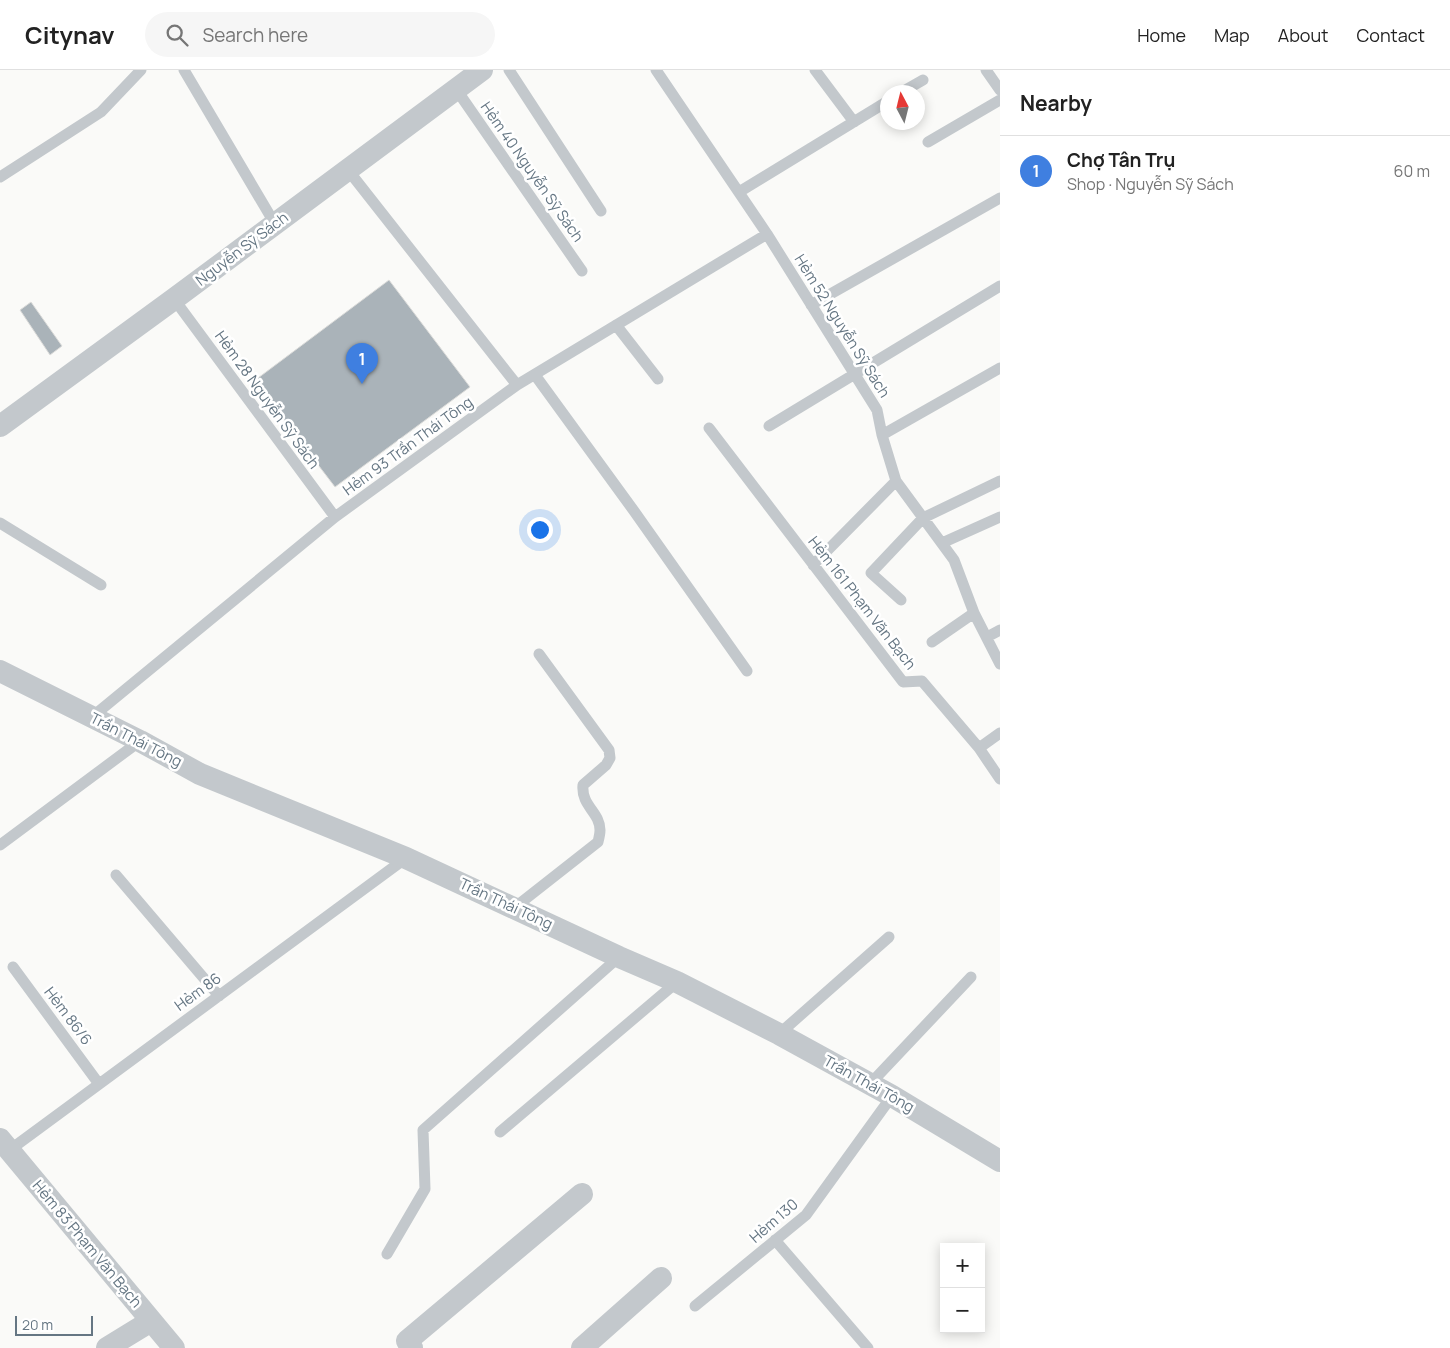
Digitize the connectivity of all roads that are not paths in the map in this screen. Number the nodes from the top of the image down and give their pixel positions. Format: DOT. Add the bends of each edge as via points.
graph roads {
  1 [pos="141,70"];
  2 [pos="184,70"];
  3 [pos="482,70"];
  4 [pos="509,70"];
  5 [pos="656,70"];
  6 [pos="815,70"];
  7 [pos="986,70"];
  8 [pos="923,80"];
  9 [pos="914,85"];
  10 [pos="456,89"];
  11 [pos="1000,90"];
  12 [pos="1000,100"];
  13 [pos="880,106"];
  14 [pos="854,122"];
  15 [pos="928,142"];
  16 [pos="348,170"];
  17 [pos="0,176"];
  18 [pos="739,192"];
  19 [pos="999,202"];
  20 [pos="601,212"];
  21 [pos="275,224"];
  22 [pos="767,234"];
  23 [pos="582,271"];
  24 [pos="1000,286"];
  25 [pos="174,300"];
  26 [pos="812,305"];
  27 [pos="616,326"];
  28 [pos="1000,368"];
  29 [pos="854,373"];
  30 [pos="535,375"];
  31 [pos="658,379"];
  32 [pos="517,385"];
  33 [pos="0,426"];
  34 [pos="770,426"];
  35 [pos="709,428"];
  36 [pos="882,435"];
  37 [pos="896,481"];
  38 [pos="1000,481"];
  39 [pos="335,517"];
  40 [pos="1000,517"];
  41 [pos="923,518"];
  42 [pos="0,523"];
  43 [pos="942,543"];
  44 [pos="813,565"];
  45 [pos="101,585"];
  46 [pos="901,600"];
  47 [pos="974,613"];
  48 [pos="1000,630"];
  49 [pos="987,637"];
  50 [pos="932,642"];
  51 [pos="539,654"];
  52 [pos="1000,664"];
  53 [pos="0,671"];
  54 [pos="747,671"];
  55 [pos="92,717"];
  56 [pos="1000,733"];
  57 [pos="140,741"];
  58 [pos="980,748"];
  59 [pos="1000,779"];
  60 [pos="0,844"];
  61 [pos="406,858"];
  62 [pos="116,875"];
  63 [pos="514,908"];
  64 [pos="889,937"];
  65 [pos="619,957"];
  66 [pos="13,967"];
  67 [pos="971,976"];
  68 [pos="677,982"];
  69 [pos="219,996"];
  70 [pos="779,1034"];
  71 [pos="99,1084"];
  72 [pos="870,1084"];
  73 [pos="892,1096"];
  74 [pos="500,1132"];
  75 [pos="3,1149"];
  76 [pos="999,1159"];
  77 [pos="582,1194"];
  78 [pos="775,1240"];
  79 [pos="387,1254"];
  80 [pos="661,1278"];
  81 [pos="695,1306"];
  82 [pos="151,1321"];
  83 [pos="107,1348"];
  84 [pos="174,1348"];
  85 [pos="412,1348"];
  86 [pos="582,1348"];
  87 [pos="868,1348"];
  1 -- 17 [label="lane" via="100,112"];
  2 -- 21 [label="lane"];
  3 -- 10 [label="street, Nguyễn Sỹ Sách"];
  4 -- 20 [label="lane"];
  5 -- 18 [label="lane, Hẻm 52 Nguyễn Sỹ Sách"];
  6 -- 14 [label="lane"];
  7 -- 11 [label="lane"];
  8 -- 9 [label="lane"];
  10 -- 16 [label="street, Nguyễn Sỹ Sách"];
  10 -- 23 [label="lane, Hẻm 40 Nguyễn Sỹ Sách"];
  12 -- 15 [label="lane"];
  13 -- 14 [label="lane"];
  14 -- 18 [label="lane"];
  16 -- 21 [label="street, Nguyễn Sỹ Sách"];
  16 -- 32 [label="lane"];
  18 -- 22 [label="lane, Hẻm 52 Nguyễn Sỹ Sách"];
  19 -- 26 [label="lane"];
  21 -- 25 [label="street, Nguyễn Sỹ Sách"];
  22 -- 26 [label="lane, Hẻm 52 Nguyễn Sỹ Sách"];
  22 -- 27 [label="lane, Hẻm 93 Trần Thái Tông"];
  24 -- 29 [label="lane"];
  25 -- 33 [label="street, Nguyễn Sỹ Sách"];
  25 -- 39 [label="lane, Hẻm 28 Nguyễn Sỹ Sách"];
  26 -- 29 [label="lane, Hẻm 52 Nguyễn Sỹ Sách"];
  27 -- 30 [label="lane, Hẻm 93 Trần Thái Tông"];
  27 -- 31 [label="lane"];
  28 -- 36 [label="lane"];
  29 -- 34 [label="lane"];
  29 -- 36 [label="lane, Hẻm 52 Nguyễn Sỹ Sách" via="877,410"];
  30 -- 32 [label="lane, Hẻm 93 Trần Thái Tông"];
  30 -- 54 [label="lane"];
  32 -- 39 [label="lane, Hẻm 93 Trần Thái Tông"];
  35 -- 44 [label="lane, Hẻm 161 Phạm Văn Bạch"];
  36 -- 37 [label="lane, Hẻm 52 Nguyễn Sỹ Sách"];
  37 -- 41 [label="lane, Hẻm 52 Nguyễn Sỹ Sách"];
  37 -- 44 [label="lane"];
  38 -- 41 [label="lane"];
  39 -- 55 [label="lane, Hẻm 93 Trần Thái Tông"];
  40 -- 43 [label="lane"];
  41 -- 43 [label="lane, Hẻm 52 Nguyễn Sỹ Sách"];
  41 -- 46 [label="lane" via="872,573"];
  42 -- 45 [label="lane"];
  43 -- 47 [label="lane, Hẻm 52 Nguyễn Sỹ Sách" via="954,560"];
  44 -- 58 [label="lane, Hẻm 161 Phạm Văn Bạch" via="903,682 922,681"];
  47 -- 49 [label="lane, Hẻm 52 Nguyễn Sỹ Sách"];
  47 -- 50 [label="lane"];
  48 -- 49 [label="lane"];
  49 -- 52 [label="lane, Hẻm 52 Nguyễn Sỹ Sách"];
  51 -- 63 [label="lane" via="609,750 610,758 583,785 585,800 598,820 598,842"];
  53 -- 55 [label="street, Trần Thái Tông"];
  55 -- 57 [label="street, Trần Thái Tông"];
  56 -- 58 [label="lane"];
  57 -- 60 [label="lane"];
  57 -- 61 [label="street, Trần Thái Tông" via="200,774"];
  58 -- 59 [label="lane, Hẻm 161 Phạm Văn Bạch"];
  61 -- 63 [label="street, Trần Thái Tông"];
  61 -- 69 [label="lane, Hẻm 86"];
  62 -- 69 [label="lane"];
  63 -- 65 [label="street, Trần Thái Tông"];
  64 -- 70 [label="lane"];
  65 -- 68 [label="street, Trần Thái Tông"];
  65 -- 79 [label="lane" via="423,1130 425,1188"];
  66 -- 71 [label="lane, Hẻm 86/6"];
  67 -- 72 [label="lane"];
  68 -- 70 [label="street, Trần Thái Tông"];
  68 -- 74 [label="lane"];
  69 -- 71 [label="lane, Hẻm 86"];
  70 -- 72 [label="street, Trần Thái Tông"];
  71 -- 75 [label="lane, Hẻm 86"];
  72 -- 73 [label="street, Trần Thái Tông"];
  73 -- 76 [label="street, Trần Thái Tông"];
  73 -- 78 [label="lane, Hẻm 130" via="806,1215"];
  75 -- 82 [label="street, Hẻm 83 Phạm Văn Bạch"];
  77 -- 85 [label="street" via="407,1341"];
  78 -- 81 [label="lane, Hẻm 130"];
  78 -- 87 [label="lane"];
  80 -- 86 [label="street"];
  82 -- 83 [label="street"];
  82 -- 84 [label="street, Hẻm 83 Phạm Văn Bạch"];
}
